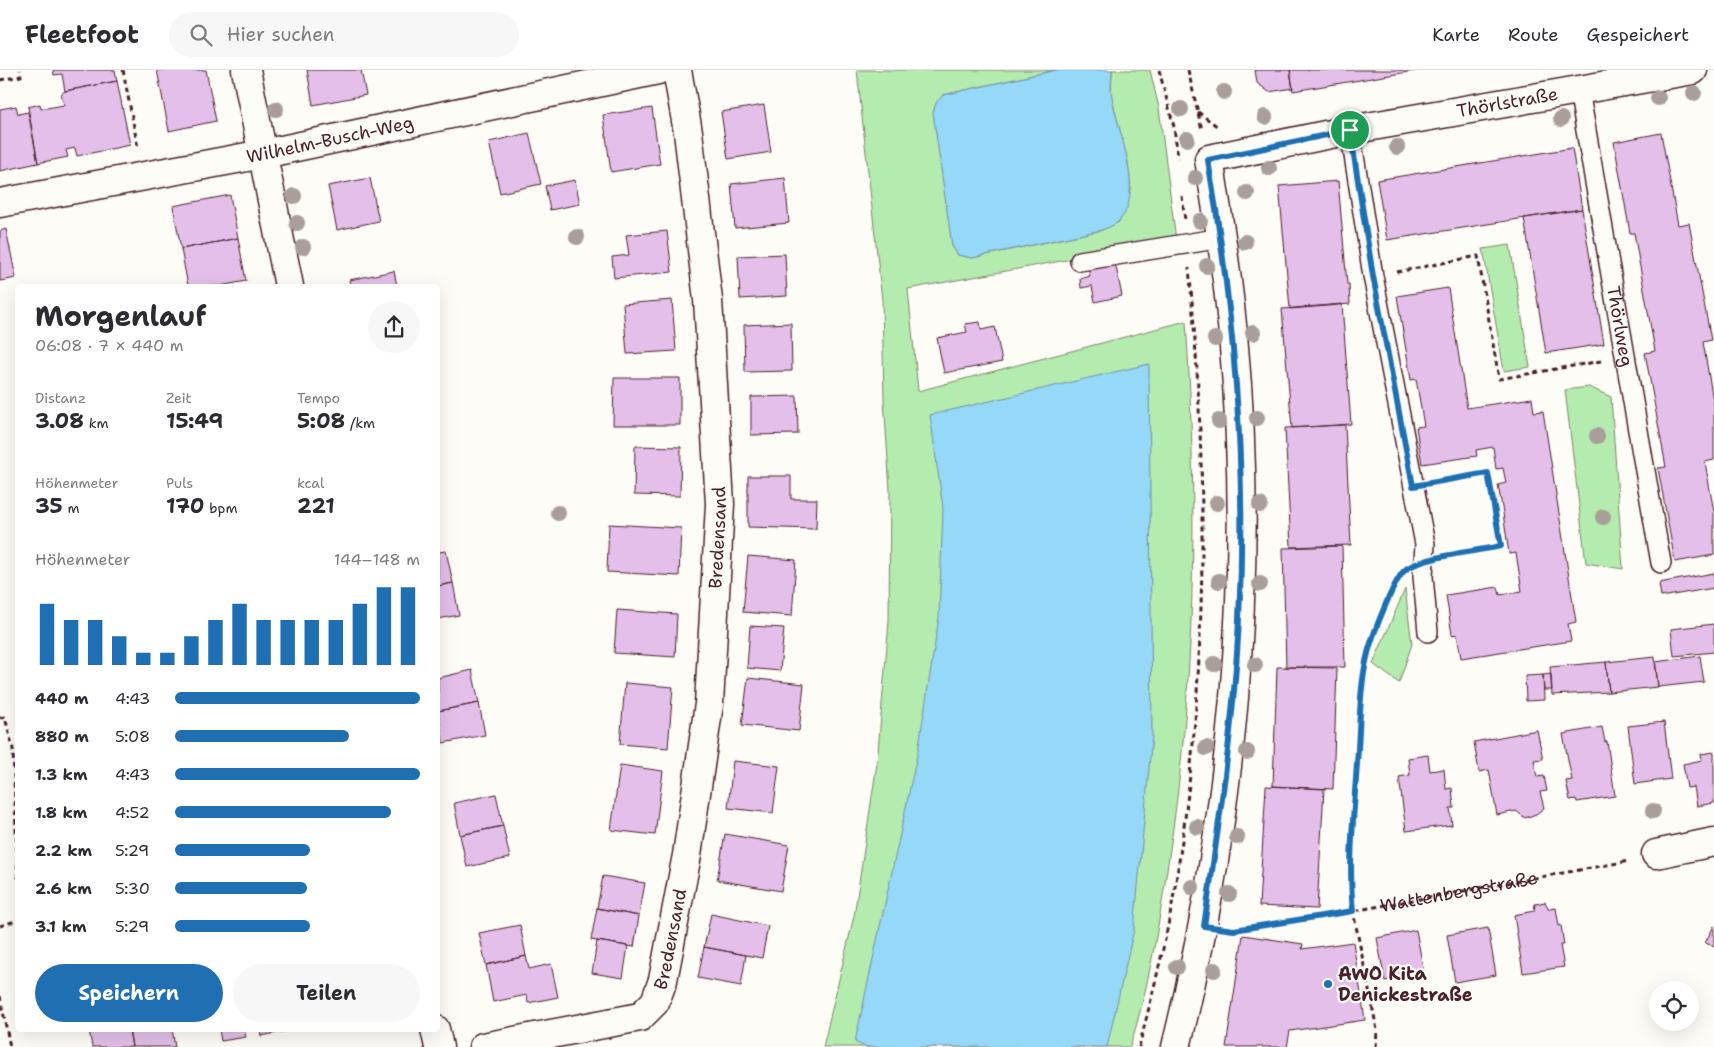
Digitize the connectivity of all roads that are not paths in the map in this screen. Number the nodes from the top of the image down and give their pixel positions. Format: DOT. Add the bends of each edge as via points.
graph roads {
  1 [pos="246,70"];
  2 [pos="658,70"];
  3 [pos="677,70"];
  4 [pos="1693,70"];
  5 [pos="1579,90"];
  6 [pos="1350,130"];
  7 [pos="263,154"];
  8 [pos="0,203"];
  9 [pos="1222,238"];
  10 [pos="1080,261"];
  11 [pos="289,284"];
  12 [pos="1661,563"];
  13 [pos="1428,632"];
  14 [pos="1714,842"];
  15 [pos="1656,854"];
  16 [pos="436,1032"];
  17 [pos="439,1047"];
  18 [pos="483,1047"];
  19 [pos="1176,1047"];
  1 -- 7 [label="street"];
  2 -- 7 [label="street, Wilhelm-Busch-Weg"];
  3 -- 18 [label="street, Bredensand" via="688,132 708,300 720,504 708,704 687,855 662,980 655,1002 640,1017"];
  4 -- 5 [label="street, Thörlstraße"];
  5 -- 6 [label="street, Thörlstraße"];
  5 -- 12 [label="lane, Thörlweg"];
  6 -- 9 [label="street, Thörlstraße" via="1208,160"];
  6 -- 13 [label="lane" via="1373,276 1425,544"];
  7 -- 8 [label="street, Wilhelm-Busch-Weg"];
  7 -- 11 [label="street"];
  9 -- 10 [label="lane"];
  9 -- 19 [label="street" via="1239,426 1241,557 1235,686 1204,926"];
  14 -- 15 [label="street"];
  16 -- 17 [label="street"];
}
